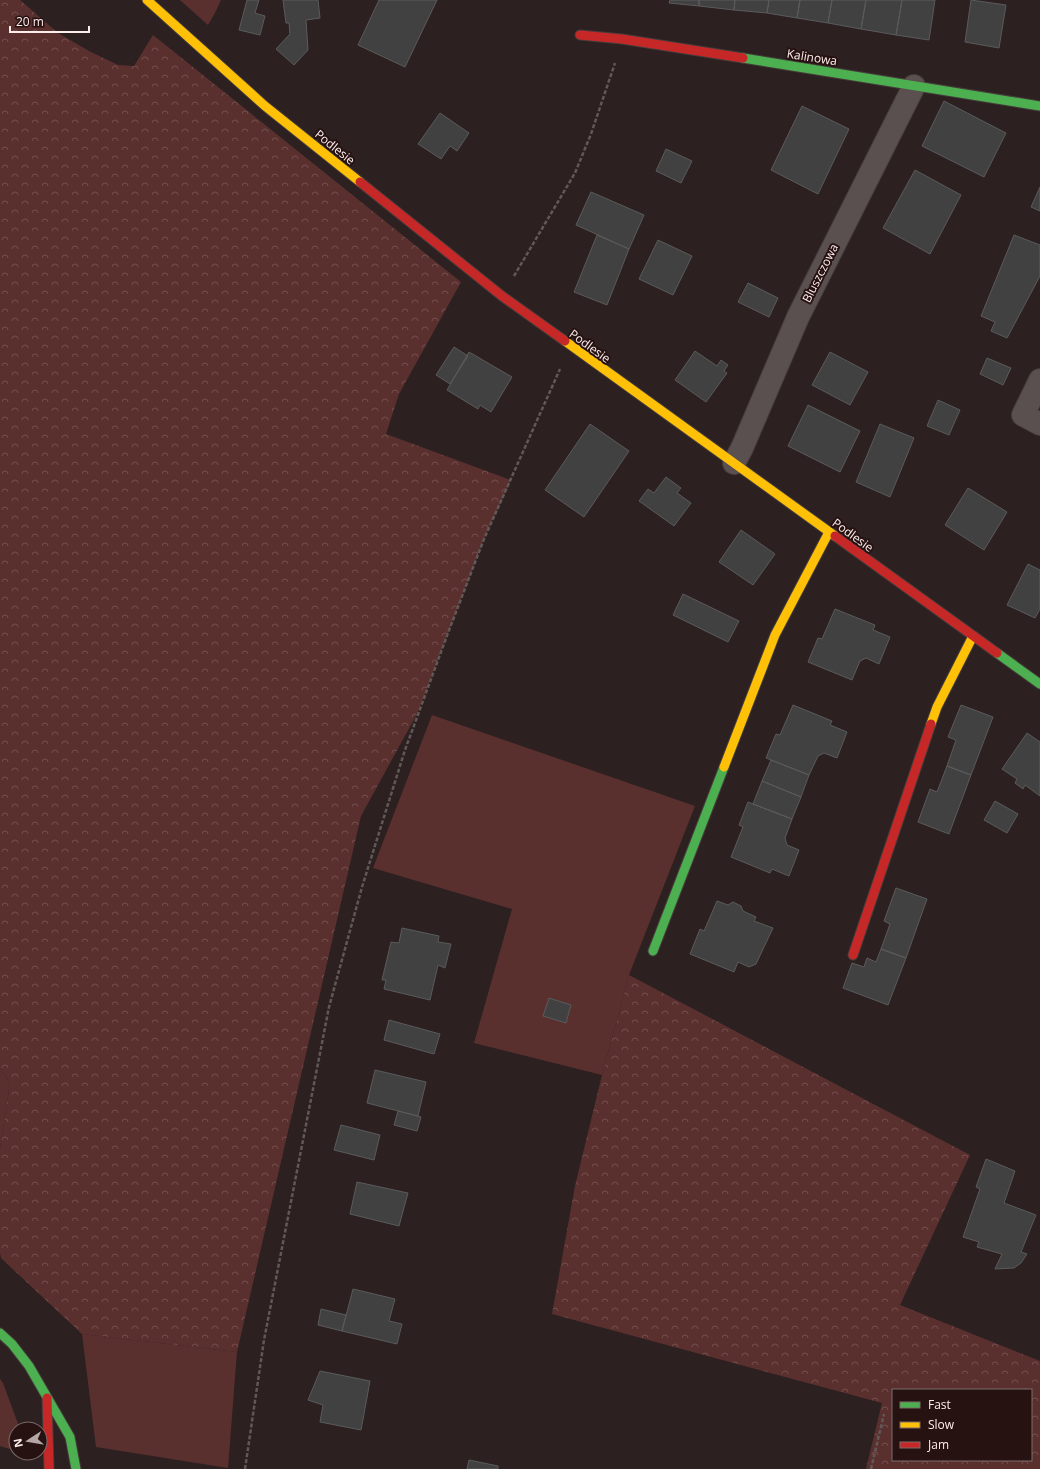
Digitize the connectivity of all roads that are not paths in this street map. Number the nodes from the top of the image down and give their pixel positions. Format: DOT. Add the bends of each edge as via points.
graph roads {
  1 [pos="146,0"];
  2 [pos="580,35"];
  3 [pos="914,86"];
  4 [pos="1040,106"];
  5 [pos="1040,380"];
  6 [pos="1040,424"];
  7 [pos="734,463"];
  8 [pos="829,532"];
  9 [pos="973,636"];
  10 [pos="1040,684"];
  11 [pos="653,951"];
  12 [pos="853,955"];
  13 [pos="0,1333"];
  14 [pos="47,1395"];
  15 [pos="49,1469"];
  16 [pos="76,1469"];
  1 -- 7 [label="street, Podlesie" via="292,129 502,296"];
  2 -- 3 [label="street, Kalinowa" via="622,39"];
  3 -- 4 [label="street, Kalinowa"];
  3 -- 7 [label="street, Bluszczowa" via="798,317"];
  5 -- 6 [label="street" via="1023,415"];
  7 -- 8 [label="street, Podlesie"];
  8 -- 9 [label="street, Podlesie"];
  8 -- 11 [label="street" via="775,635"];
  9 -- 10 [label="street, Podlesie"];
  9 -- 12 [label="street" via="937,707"];
  13 -- 14 [label="street" via="29,1366"];
  14 -- 15 [label="street"];
  14 -- 16 [label="street" via="70,1437"];
}
